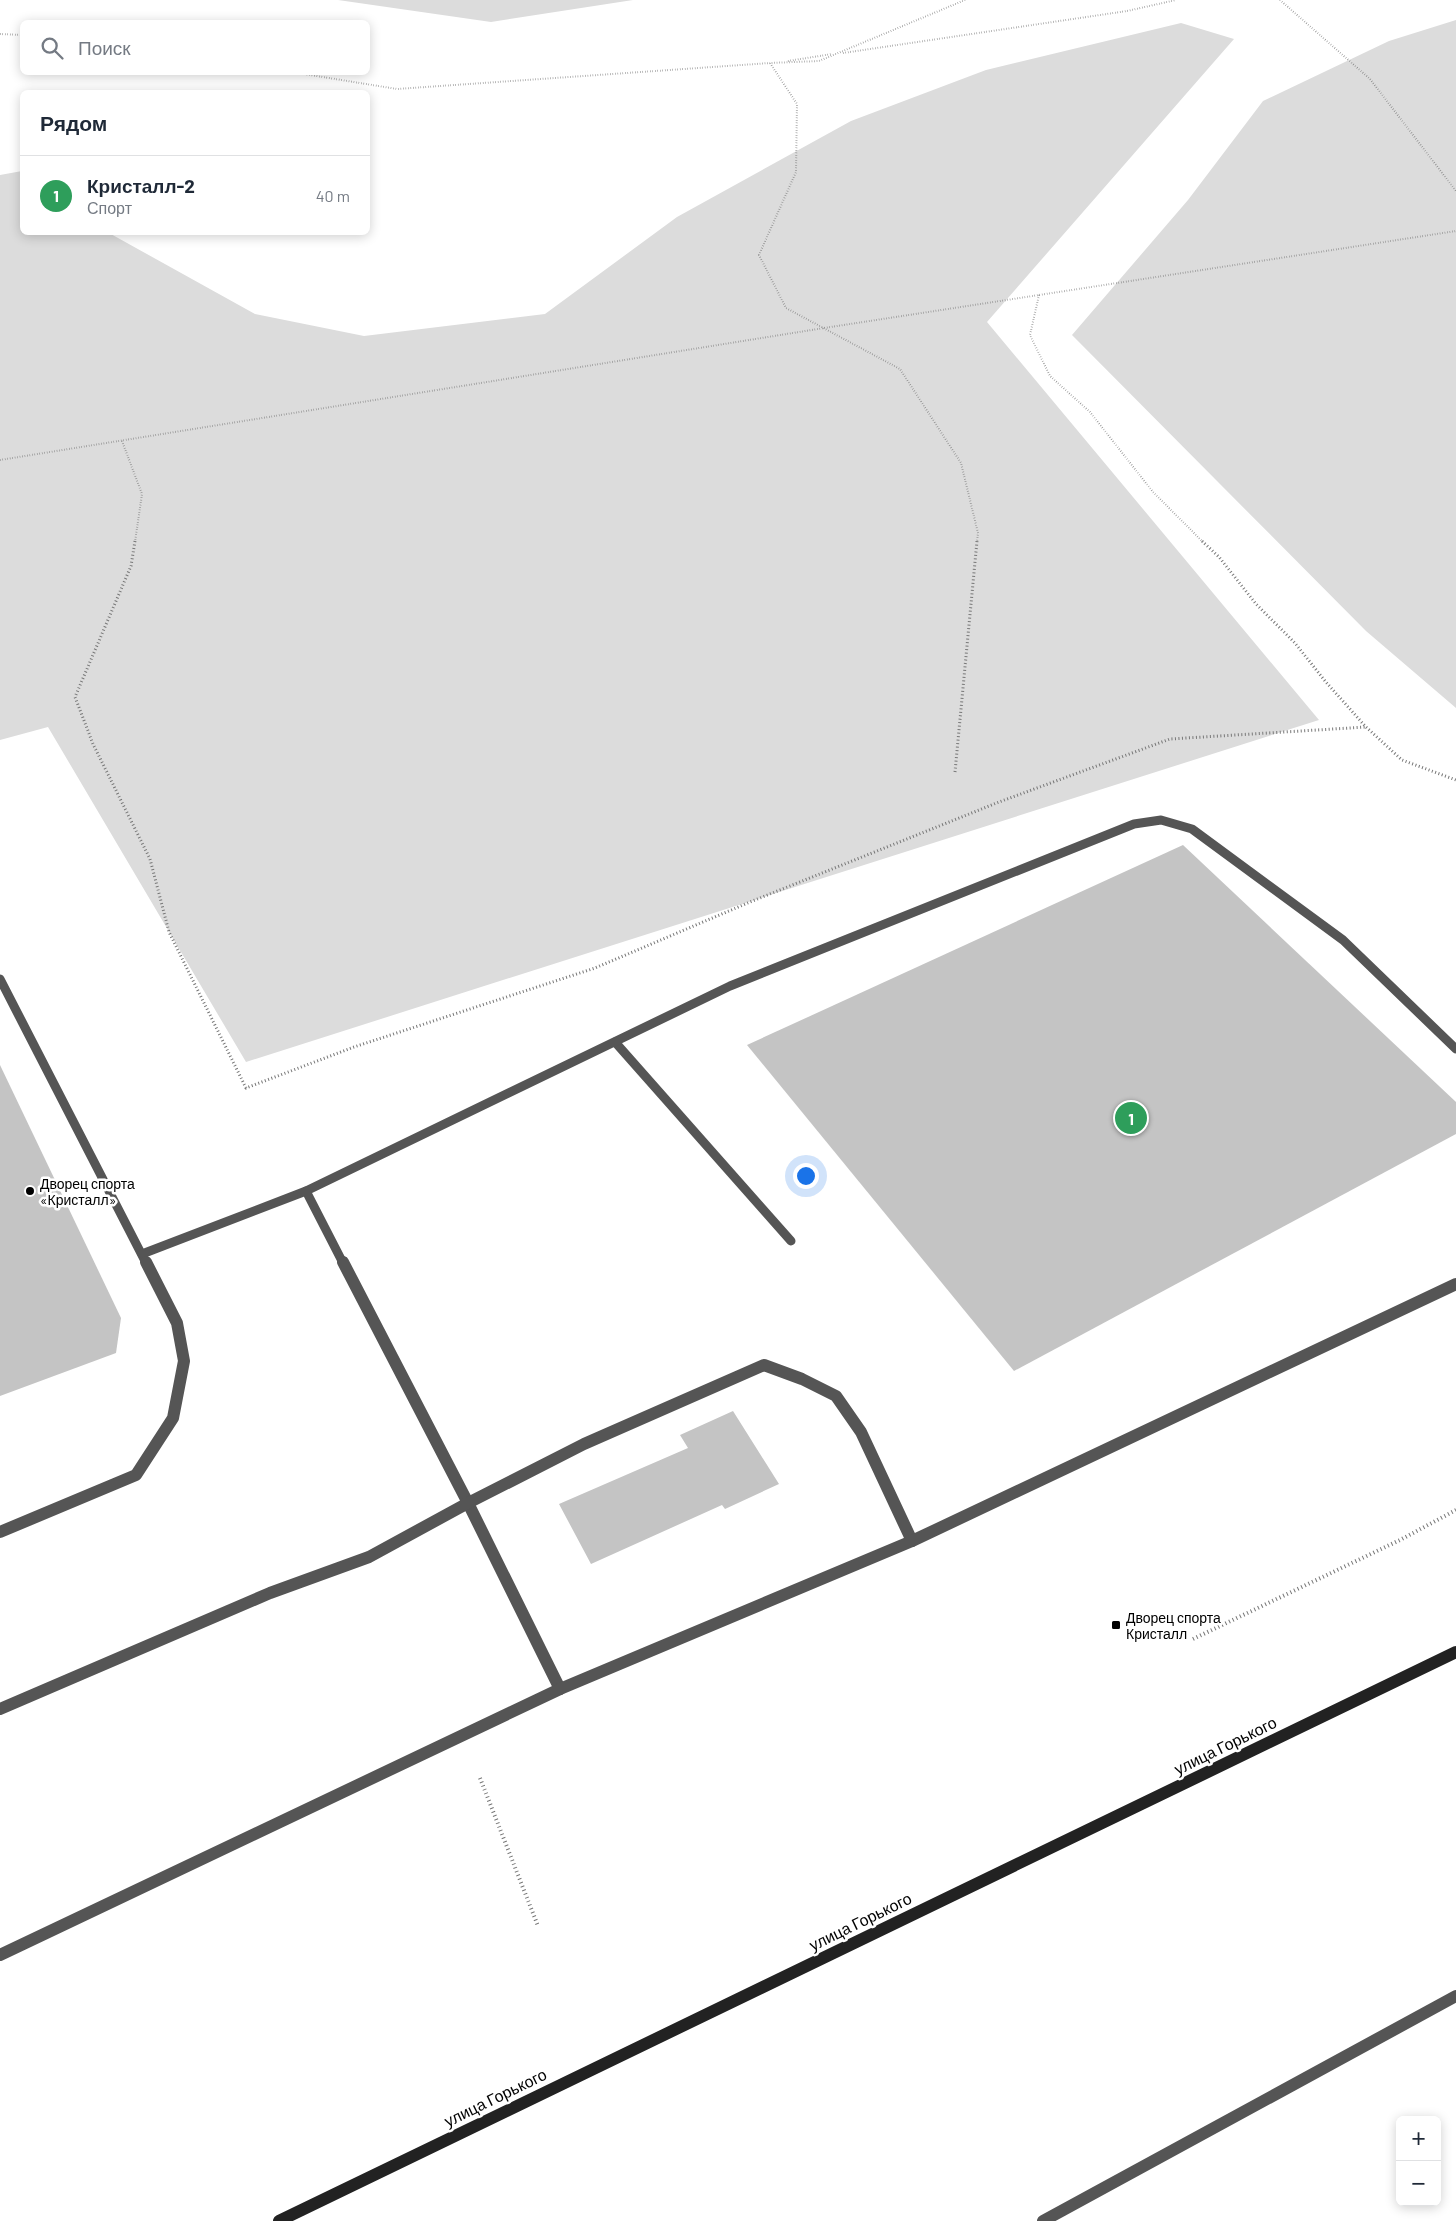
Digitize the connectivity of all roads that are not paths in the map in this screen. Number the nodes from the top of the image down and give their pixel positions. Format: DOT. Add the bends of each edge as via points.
graph roads {
  1 [pos="0,979"];
  2 [pos="615,1042"];
  3 [pos="1456,1049"];
  4 [pos="306,1191"];
  5 [pos="792,1241"];
  6 [pos="142,1254"];
  7 [pos="1456,1284"];
  8 [pos="468,1503"];
  9 [pos="0,1532"];
  10 [pos="912,1541"];
  11 [pos="1456,1652"];
  12 [pos="560,1689"];
  13 [pos="0,1709"];
  14 [pos="0,1955"];
  15 [pos="1456,1996"];
  16 [pos="279,2221"];
  17 [pos="1043,2221"];
  1 -- 6 [label="lane"];
  2 -- 3 [label="lane" via="739,983 1134,824 1161,820 1192,829 1342,940"];
  2 -- 4 [label="lane"];
  2 -- 5 [label="lane"];
  4 -- 6 [label="lane"];
  4 -- 8 [label="lane"];
  6 -- 9 [label="lane" via="177,1323 184,1361 173,1418 136,1475"];
  7 -- 10 [label="lane"];
  8 -- 10 [label="lane" via="584,1444 764,1365 836,1396 861,1432"];
  8 -- 12 [label="lane"];
  8 -- 13 [label="lane" via="369,1556 270,1593"];
  10 -- 12 [label="lane"];
  11 -- 16 [label="main road, улица Горького"];
  12 -- 14 [label="lane"];
  15 -- 17 [label="lane"];
}
